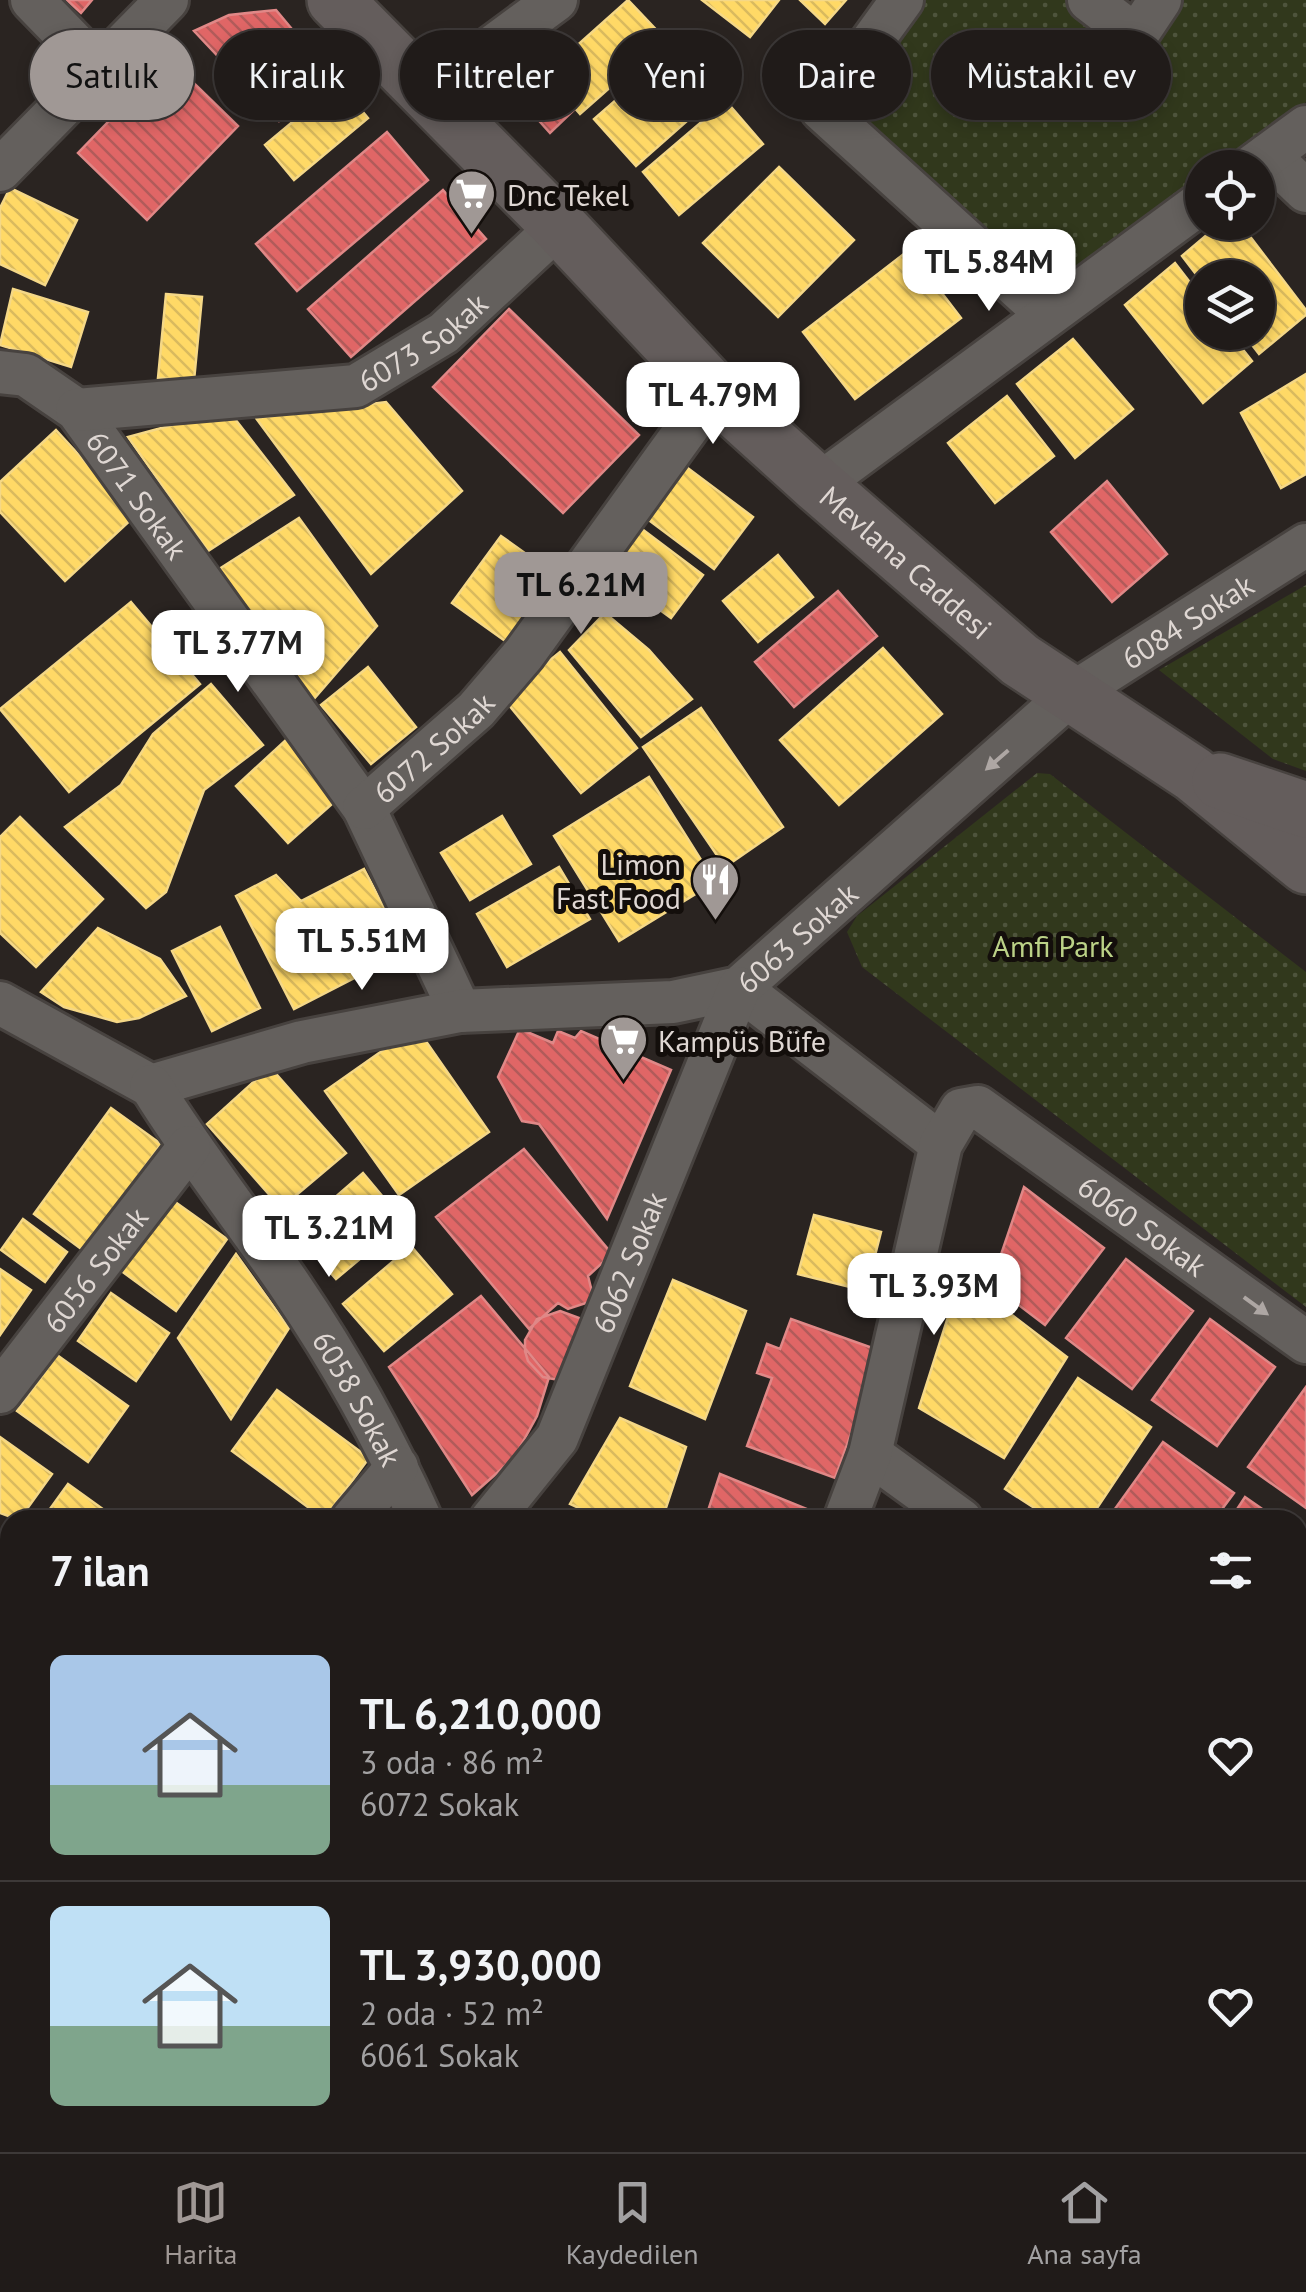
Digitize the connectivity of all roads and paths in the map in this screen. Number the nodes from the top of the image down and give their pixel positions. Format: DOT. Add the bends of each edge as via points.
graph roads {
  1 [pos="32,0"];
  2 [pos="168,0"];
  3 [pos="335,0"];
  4 [pos="556,0"];
  5 [pos="902,0"];
  6 [pos="1089,0"];
  7 [pos="1160,0"];
  8 [pos="61,30"];
  9 [pos="139,30"];
  10 [pos="515,30"];
  11 [pos="400,69"];
  12 [pos="50,120"];
  13 [pos="451,120"];
  14 [pos="1306,126"];
  15 [pos="1274,150"];
  16 [pos="0,170"];
  17 [pos="1275,171"];
  18 [pos="1306,191"];
  19 [pos="1185,215"];
  20 [pos="559,226"];
  21 [pos="1048,316"];
  22 [pos="0,372"];
  23 [pos="714,391"];
  24 [pos="77,410"];
  25 [pos="818,485"];
  26 [pos="1306,546"];
  27 [pos="1070,695"];
  28 [pos="1193,774"];
  29 [pos="364,808"];
  30 [pos="1306,810"];
  31 [pos="1306,866"];
  32 [pos="739,988"];
  33 [pos="0,1004"];
  34 [pos="460,1010"];
  35 [pos="151,1086"];
  36 [pos="940,1144"];
  37 [pos="188,1147"];
  38 [pos="1306,1342"];
  39 [pos="0,1392"];
  40 [pos="870,1454"];
  41 [pos="397,1467"];
  42 [pos="360,1510"];
  43 [pos="416,1510"];
  44 [pos="500,1510"];
  45 [pos="850,1510"];
  46 [pos="947,1510"];
  1 -- 8 [label="street"];
  2 -- 9 [label="street"];
  3 -- 11 [label="main road, Mevlana Caddesi"];
  4 -- 10 [label="street"];
  5 -- 21 [label="street" via="822,110"];
  6 -- 7 [label="street" via="1136,36"];
  12 -- 16 [label="street"];
  13 -- 20 [label="main road, Mevlana Caddesi"];
  14 -- 15 [label="street"];
  17 -- 18 [label="street"];
  19 -- 21 [label="street"];
  20 -- 23 [label="main road, Mevlana Caddesi"];
  20 -- 24 [label="street, 6073 Sokak" via="444,333 356,386"];
  21 -- 25 [label="street"];
  22 -- 24 [label="street, 6071 Sokak" via="26,375"];
  23 -- 25 [label="main road, Mevlana Caddesi"];
  23 -- 29 [label="street, 6072 Sokak" via="524,654 476,710"];
  24 -- 29 [label="street, 6071 Sokak"];
  25 -- 27 [label="main road, Mevlana Caddesi" via="1020,660"];
  26 -- 27 [label="street, 6084 Sokak"];
  27 -- 28 [label="main road, Mevlana Caddesi"];
  27 -- 32 [label="street, 6063 Sokak, one-way"];
  28 -- 30 [label="main road"];
  28 -- 31 [label="main road, Mevlana Caddesi"];
  29 -- 34 [label="street, 6071 Sokak"];
  32 -- 34 [label="street, 6063 Sokak" via="673,1002"];
  32 -- 36 [label="street"];
  32 -- 44 [label="street, 6062 Sokak" via="557,1438"];
  33 -- 35 [label="street"];
  34 -- 35 [label="street, 6063 Sokak" via="302,1042"];
  35 -- 37 [label="street, 6058 Sokak"];
  36 -- 38 [label="street, 6060 Sokak, one-way" via="962,1110 978,1107"];
  36 -- 40 [label="street"];
  37 -- 39 [label="street, 6056 Sokak"];
  37 -- 41 [label="street, 6058 Sokak" via="292,1288"];
  40 -- 45 [label="street"];
  40 -- 46 [label="street"];
  41 -- 42 [label="street"];
  41 -- 43 [label="street, 6058 Sokak"];
}
